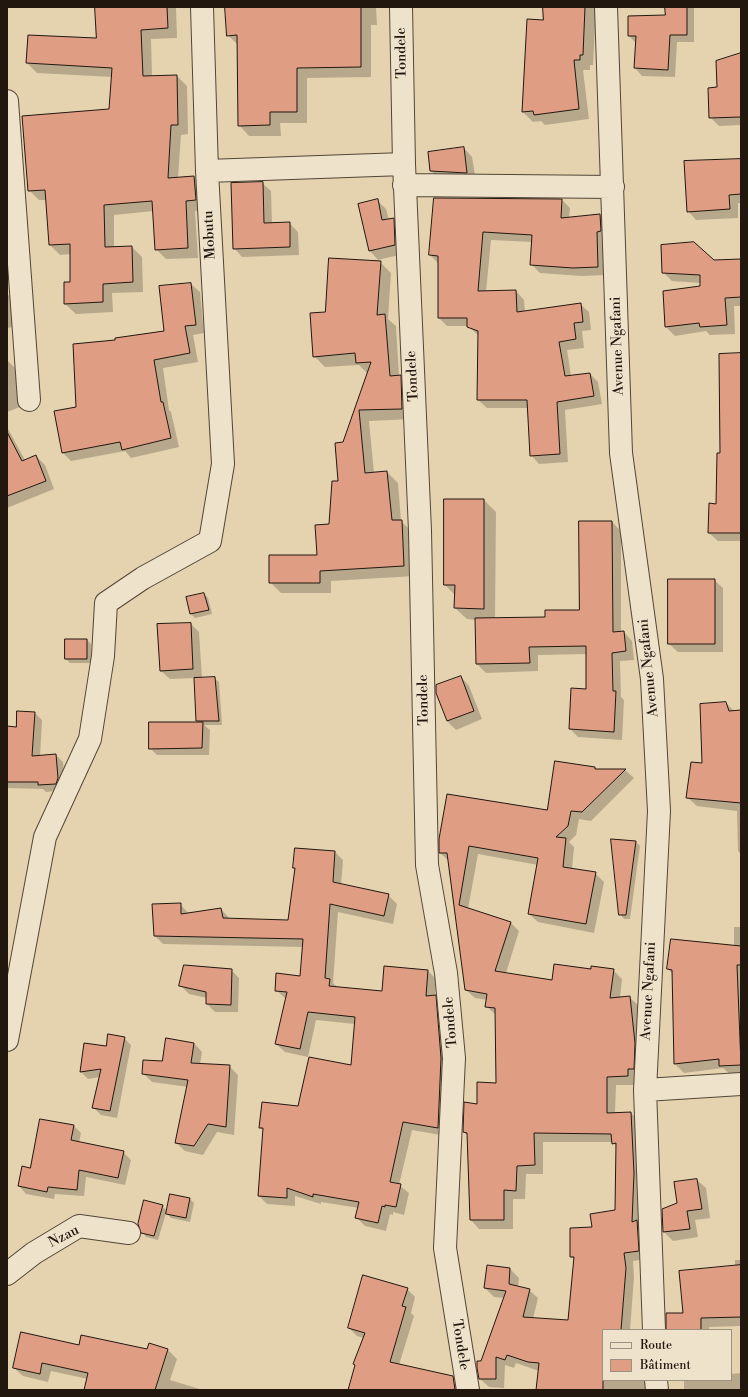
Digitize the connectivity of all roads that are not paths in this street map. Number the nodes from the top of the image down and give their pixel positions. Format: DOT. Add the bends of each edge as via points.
graph roads {
  1 [pos="202,7"];
  2 [pos="401,7"];
  3 [pos="606,7"];
  4 [pos="7,101"];
  5 [pos="7,111"];
  6 [pos="207,171"];
  7 [pos="404,174"];
  8 [pos="613,187"];
  9 [pos="29,400"];
  10 [pos="7,1040"];
  11 [pos="741,1084"];
  12 [pos="645,1090"];
  13 [pos="129,1233"];
  14 [pos="7,1274"];
  15 [pos="654,1329"];
  16 [pos="468,1390"];
  1 -- 6 [label="street, Mobutu"];
  2 -- 7 [label="street, Tondele"];
  3 -- 8 [label="street, Avenue Ngafani"];
  4 -- 5 [label="street"];
  5 -- 9 [label="street"];
  6 -- 7 [label="street"];
  6 -- 10 [label="street, Mobutu" via="223,464 210,541 143,578 106,603 103,656 90,739 45,837"];
  7 -- 8 [label="street"];
  7 -- 16 [label="street, Tondele" via="420,531 427,865 446,973 454,1058 445,1248"];
  8 -- 12 [label="street, Avenue Ngafani" via="621,453 652,679 659,811"];
  11 -- 12 [label="street"];
  12 -- 15 [label="street, Avenue Ngafani"];
  13 -- 14 [label="street, Nzau" via="79,1226 34,1253"];
}
